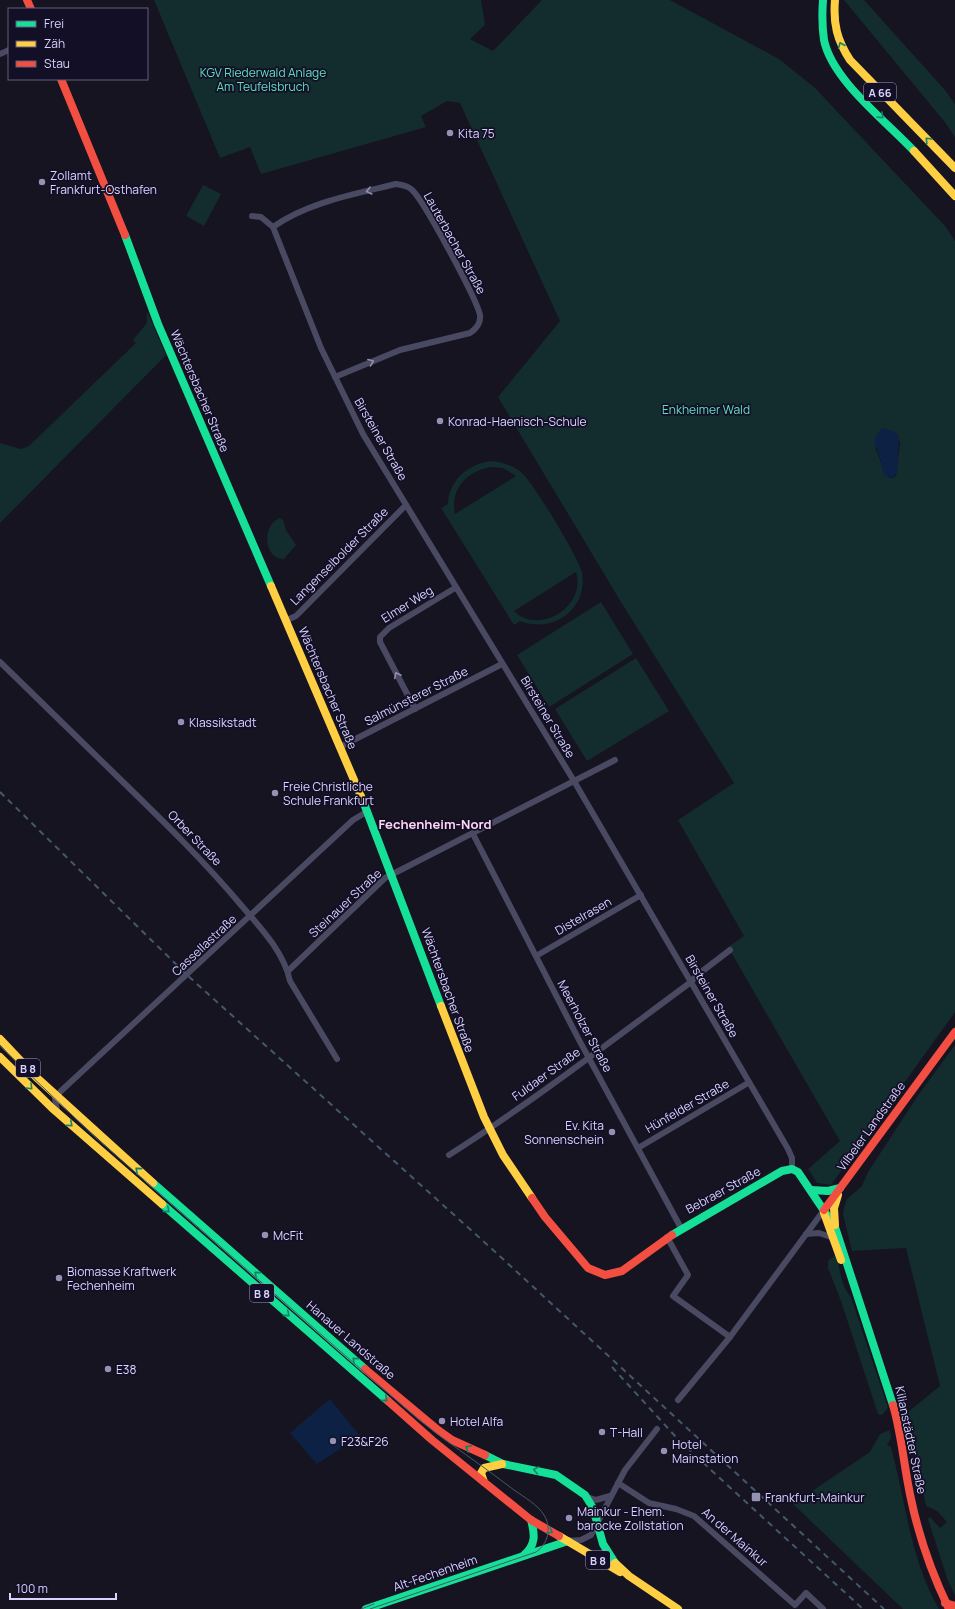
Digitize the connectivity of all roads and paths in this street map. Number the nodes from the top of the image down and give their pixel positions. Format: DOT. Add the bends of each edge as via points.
graph roads {
  1 [pos="823,0"];
  2 [pos="835,0"];
  3 [pos="61,80"];
  4 [pos="955,168"];
  5 [pos="955,196"];
  6 [pos="252,216"];
  7 [pos="273,227"];
  8 [pos="335,377"];
  9 [pos="406,505"];
  10 [pos="455,588"];
  11 [pos="287,620"];
  12 [pos="0,662"];
  13 [pos="502,664"];
  14 [pos="414,709"];
  15 [pos="340,747"];
  16 [pos="615,760"];
  17 [pos="574,781"];
  18 [pos="368,811"];
  19 [pos="472,834"];
  20 [pos="392,875"];
  21 [pos="641,895"];
  22 [pos="251,916"];
  23 [pos="730,950"];
  24 [pos="536,956"];
  25 [pos="288,971"];
  26 [pos="691,982"];
  27 [pos="955,1032"];
  28 [pos="0,1039"];
  29 [pos="0,1057"];
  30 [pos="589,1057"];
  31 [pos="337,1059"];
  32 [pos="748,1083"];
  33 [pos="56,1096"];
  34 [pos="59,1115"];
  35 [pos="489,1129"];
  36 [pos="638,1148"];
  37 [pos="449,1155"];
  38 [pos="792,1170"];
  39 [pos="840,1188"];
  40 [pos="811,1190"];
  41 [pos="824,1210"];
  42 [pos="835,1227"];
  43 [pos="681,1228"];
  44 [pos="806,1234"];
  45 [pos="667,1237"];
  46 [pos="831,1237"];
  47 [pos="612,1275"];
  48 [pos="850,1276"];
  49 [pos="730,1337"];
  50 [pos="678,1400"];
  51 [pos="657,1429"];
  52 [pos="503,1464"];
  53 [pos="618,1482"];
  54 [pos="487,1484"];
  55 [pos="585,1495"];
  56 [pos="610,1496"];
  57 [pos="531,1520"];
  58 [pos="596,1524"];
  59 [pos="568,1541"];
  60 [pos="513,1560"];
  61 [pos="629,1576"];
  62 [pos="947,1606"];
  63 [pos="955,1606"];
  64 [pos="366,1609"];
  65 [pos="678,1609"];
  66 [pos="823,1609"];
  1 -- 5 [label="main road, A 66, one-way" via="823,38 835,68 844,81 905,141"];
  4 -- 2 [label="main road, A 66, one-way" via="848,59 836,32"];
  3 -- 11 [label="main road, Wächtersbacher Straße" via="119,217 158,324"];
  6 -- 7 [label="street" via="261,217"];
  7 -- 8 [label="street, Birsteiner Straße"];
  8 -- 7 [label="street, Lauterbacher Straße, one-way" via="400,350 470,333 476,329 480,319 477,306 428,214 413,191 404,185 396,184 330,202 285,218"];
  8 -- 9 [label="street, Birsteiner Straße" via="363,434"];
  9 -- 10 [label="street, Birsteiner Straße"];
  9 -- 11 [label="street, Langenselbolder Straße" via="296,616"];
  10 -- 13 [label="street, Birsteiner Straße"];
  14 -- 10 [label="street, Elmer Weg, one-way" via="380,642 380,637 389,628"];
  11 -- 15 [label="main road, Wächtersbacher Straße"];
  12 -- 22 [label="street, Orber Straße" via="181,839"];
  13 -- 14 [label="street, Salmünsterer Straße"];
  13 -- 17 [label="street, Birsteiner Straße"];
  14 -- 15 [label="street, Salmünsterer Straße"];
  15 -- 18 [label="main road, Wächtersbacher Straße"];
  16 -- 17 [label="street, Steinauer Straße"];
  17 -- 19 [label="street, Steinauer Straße"];
  17 -- 21 [label="street, Birsteiner Straße"];
  18 -- 20 [label="main road, Wächtersbacher Straße"];
  18 -- 22 [label="street, Cassellastraße" via="353,820"];
  19 -- 20 [label="street, Steinauer Straße"];
  19 -- 24 [label="street, Meerholzer Straße"];
  20 -- 25 [label="street, Steinauer Straße" via="385,878"];
  20 -- 35 [label="main road, Wächtersbacher Straße"];
  21 -- 24 [label="street, Distelrasen"];
  21 -- 26 [label="street, Birsteiner Straße"];
  22 -- 25 [label="street, Orber Straße"];
  22 -- 33 [label="street, Cassellastraße"];
  23 -- 26 [label="street, Fuldaer Straße"];
  24 -- 30 [label="street, Meerholzer Straße"];
  25 -- 31 [label="street, Orber Straße" via="290,980"];
  26 -- 30 [label="street, Fuldaer Straße"];
  26 -- 32 [label="street, Birsteiner Straße"];
  27 -- 39 [label="main road, Vilbeler Landstraße"];
  28 -- 33 [label="main road, Hanauer Landstraße / B 8"];
  29 -- 34 [label="main road, Hanauer Landstraße / B 8, one-way"];
  30 -- 35 [label="street, Fuldaer Straße"];
  30 -- 36 [label="street, Meerholzer Straße"];
  32 -- 36 [label="street, Hünfelder Straße"];
  32 -- 38 [label="street, Birsteiner Straße" via="790,1154"];
  33 -- 34 [label="street" via="55,1106"];
  52 -- 33 [label="main road, Hanauer Landstraße / B 8, one-way" via="452,1440 412,1409"];
  34 -- 54 [label="main road, Hanauer Landstraße / B 8, one-way" via="432,1440"];
  35 -- 37 [label="street, Fuldaer Straße"];
  35 -- 47 [label="main road, Wächtersbacher Straße" via="520,1182 564,1240 593,1271 605,1276"];
  36 -- 43 [label="street, Meerholzer Straße"];
  38 -- 40 [label="main road" via="798,1172"];
  38 -- 43 [label="main road, Bebraer Straße" via="782,1171"];
  39 -- 40 [label="main road"];
  39 -- 41 [label="main road, Vilbeler Landstraße"];
  39 -- 42 [label="main road" via="834,1208"];
  40 -- 41 [label="main road"];
  41 -- 42 [label="main road"];
  41 -- 44 [label="street, Vilbeler Landstraße"];
  41 -- 46 [label="main road, Kilianstädter Straße"];
  42 -- 48 [label="main road, Kilianstädter Straße"];
  43 -- 45 [label="main road, Bebraer Straße"];
  44 -- 46 [label="street" via="819,1232"];
  44 -- 49 [label="street, Vilbeler Landstraße"];
  45 -- 47 [label="main road, Bebraer Straße"];
  45 -- 49 [label="street" via="688,1275 673,1296"];
  46 -- 48 [label="main road, Kilianstädter Straße"];
  48 -- 62 [label="main road, Kilianstädter Straße" via="891,1397 917,1525 932,1573"];
  49 -- 50 [label="street, Vilbeler Landstraße"];
  51 -- 53 [label="street" via="635,1455"];
  52 -- 54 [label="main road" via="487,1465 482,1469 481,1477"];
  55 -- 52 [label="main road, Hanauer Landstraße / B 8, one-way" via="556,1475"];
  53 -- 56 [label="street"];
  53 -- 66 [label="street, An der Mainkur" via="649,1503 694,1516 795,1605 806,1593"];
  54 -- 57 [label="main road, Hanauer Landstraße / B 8"];
  55 -- 56 [label="street" via="596,1500"];
  55 -- 58 [label="main road, Hanauer Landstraße / B 8" via="593,1508"];
  56 -- 58 [label="street"];
  57 -- 59 [label="main road, Hanauer Landstraße / B 8, one-way"];
  57 -- 60 [label="main road, Alt-Fechenheim" via="535,1535 532,1546 527,1553"];
  58 -- 59 [label="street" via="588,1537"];
  58 -- 61 [label="main road, Hanauer Landstraße / B 8" via="609,1556"];
  59 -- 60 [label="main road, Alt-Fechenheim"];
  59 -- 61 [label="main road, Hanauer Landstraße / B 8"];
  60 -- 64 [label="main road, Alt-Fechenheim"];
  61 -- 65 [label="main road, Hanauer Landstraße / B 8"];
  62 -- 63 [label="main road"];
}
